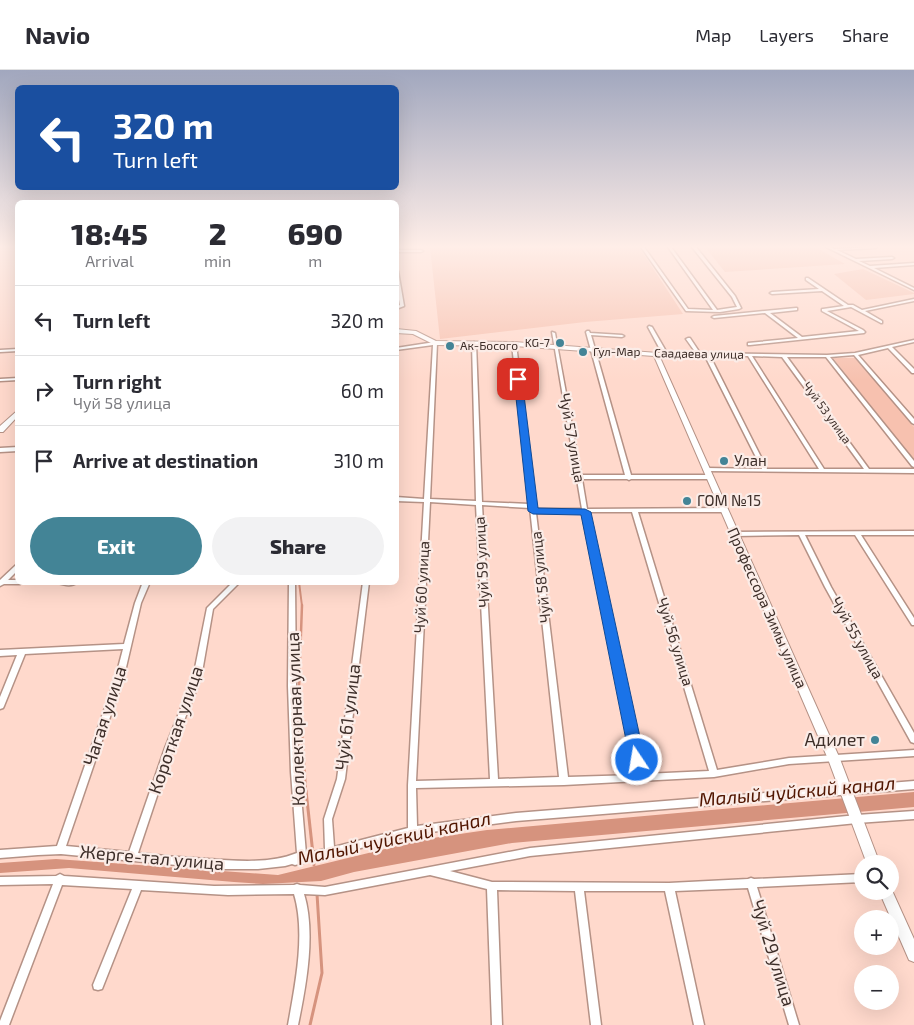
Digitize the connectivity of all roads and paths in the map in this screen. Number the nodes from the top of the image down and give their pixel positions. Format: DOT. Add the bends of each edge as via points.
graph roads {
  1 [pos="674,292"];
  2 [pos="702,292"];
  3 [pos="730,292"];
  4 [pos="797,292"];
  5 [pos="826,292"];
  6 [pos="772,293"];
  7 [pos="399,297"];
  8 [pos="914,300"];
  9 [pos="399,307"];
  10 [pos="848,307"];
  11 [pos="796,309"];
  12 [pos="715,310"];
  13 [pos="861,311"];
  14 [pos="766,312"];
  15 [pos="714,317"];
  16 [pos="881,322"];
  17 [pos="650,327"];
  18 [pos="399,331"];
  19 [pos="553,333"];
  20 [pos="622,336"];
  21 [pos="802,338"];
  22 [pos="688,339"];
  23 [pos="914,341"];
  24 [pos="474,342"];
  25 [pos="435,343"];
  26 [pos="514,344"];
  27 [pos="750,344"];
  28 [pos="555,346"];
  29 [pos="890,347"];
  30 [pos="399,349"];
  31 [pos="592,349"];
  32 [pos="15,350"];
  33 [pos="0,351"];
  34 [pos="656,354"];
  35 [pos="665,354"];
  36 [pos="855,354"];
  37 [pos="699,355"];
  38 [pos="707,355"];
  39 [pos="749,355"];
  40 [pos="784,356"];
  41 [pos="827,356"];
  42 [pos="914,372"];
  43 [pos="15,379"];
  44 [pos="0,380"];
  45 [pos="15,414"];
  46 [pos="914,422"];
  47 [pos="3,423"];
  48 [pos="0,430"];
  49 [pos="15,449"];
  50 [pos="0,450"];
  51 [pos="914,464"];
  52 [pos="765,470"];
  53 [pos="822,470"];
  54 [pos="868,471"];
  55 [pos="914,471"];
  56 [pos="708,473"];
  57 [pos="579,477"];
  58 [pos="629,478"];
  59 [pos="399,499"];
  60 [pos="426,500"];
  61 [pos="479,502"];
  62 [pos="533,508"];
  63 [pos="724,510"];
  64 [pos="635,511"];
  65 [pos="585,512"];
  66 [pos="735,534"];
  67 [pos="857,534"];
  68 [pos="913,534"];
  69 [pos="802,535"];
  70 [pos="15,569"];
  71 [pos="15,582"];
  72 [pos="1,583"];
  73 [pos="146,585"];
  74 [pos="234,585"];
  75 [pos="292,585"];
  76 [pos="366,585"];
  77 [pos="914,623"];
  78 [pos="127,646"];
  79 [pos="0,652"];
  80 [pos="22,652"];
  81 [pos="0,706"];
  82 [pos="914,740"];
  83 [pos="914,753"];
  84 [pos="834,759"];
  85 [pos="714,774"];
  86 [pos="641,778"];
  87 [pos="564,781"];
  88 [pos="494,782"];
  89 [pos="412,785"];
  90 [pos="914,785"];
  91 [pos="846,790"];
  92 [pos="914,815"];
  93 [pos="857,819"];
  94 [pos="413,832"];
  95 [pos="60,850"];
  96 [pos="330,851"];
  97 [pos="0,854"];
  98 [pos="871,855"];
  99 [pos="132,856"];
  100 [pos="298,858"];
  101 [pos="427,870"];
  102 [pos="60,878"];
  103 [pos="854,878"];
  104 [pos="0,881"];
  105 [pos="751,882"];
  106 [pos="138,886"];
  107 [pos="492,886"];
  108 [pos="579,887"];
  109 [pos="669,887"];
  110 [pos="297,888"];
  111 [pos="890,900"];
  112 [pos="914,955"];
  113 [pos="98,985"];
  114 [pos="4,1025"];
  115 [pos="293,1025"];
  116 [pos="497,1025"];
  117 [pos="596,1025"];
  118 [pos="699,1025"];
  119 [pos="794,1025"];
  1 -- 12 [label="street" via="687,310"];
  2 -- 12 [label="street"];
  3 -- 12 [label="street" via="739,307"];
  4 -- 6 [label="street"];
  5 -- 10 [label="street"];
  7 -- 9 [label="street" via="402,306"];
  8 -- 13 [label="street, Саадаева улица"];
  10 -- 13 [label="street, Саадаева улица"];
  10 -- 21 [label="street, Саадаева улица" via="823,310 863,332"];
  11 -- 14 [label="street"];
  13 -- 16 [label="street"];
  14 -- 15 [label="street"];
  14 -- 21 [label="street"];
  17 -- 35 [label="street"];
  18 -- 25 [label="street, Саадаева улица" via="414,332"];
  19 -- 28 [label="street, Чуй 57 улица"];
  20 -- 31 [label="street" via="588,333"];
  21 -- 27 [label="street, Саадаева улица"];
  22 -- 37 [label="street"];
  23 -- 29 [label="street, Саадаева улица"];
  24 -- 25 [label="street, Саадаева улица"];
  24 -- 26 [label="street, Саадаева улица"];
  24 -- 61 [label="street, Чуй 59 улица"];
  25 -- 30 [label="street"];
  25 -- 60 [label="street, Чуй 60 улица"];
  26 -- 28 [label="street, Саадаева улица"];
  26 -- 62 [label="street, Чуй 58 улица"];
  28 -- 31 [label="street, Саадаева улица"];
  28 -- 57 [label="street, Чуй 57 улица"];
  29 -- 36 [label="street, Саадаева улица"];
  29 -- 42 [label="street"];
  31 -- 34 [label="street, Саадаева улица"];
  31 -- 58 [label="street"];
  32 -- 33 [label="street"];
  34 -- 35 [label="street, Саадаева улица"];
  34 -- 56 [label="street, Профессора Зимы улица"];
  35 -- 37 [label="street, Саадаева улица"];
  36 -- 41 [label="street, Саадаева улица"];
  36 -- 46 [label="street"];
  37 -- 38 [label="street, Саадаева улица"];
  38 -- 39 [label="street, Саадаева улица"];
  38 -- 52 [label="street"];
  39 -- 40 [label="street, Саадаева улица"];
  39 -- 53 [label="street"];
  40 -- 41 [label="street, Саадаева улица"];
  40 -- 54 [label="street, Чуй 53 улица"];
  41 -- 51 [label="street"];
  43 -- 44 [label="street"];
  45 -- 47 [label="street"];
  47 -- 48 [label="street"];
  49 -- 50 [label="street"];
  52 -- 53 [label="street"];
  52 -- 56 [label="street"];
  53 -- 54 [label="street"];
  54 -- 55 [label="street"];
  56 -- 58 [label="street"];
  56 -- 63 [label="street, Профессора Зимы улица"];
  57 -- 58 [label="street"];
  57 -- 65 [label="street, Чуй 57 улица"];
  59 -- 60 [label="street"];
  60 -- 61 [label="street"];
  60 -- 89 [label="street, Чуй 60 улица"];
  61 -- 62 [label="street"];
  61 -- 88 [label="street, Чуй 59 улица"];
  62 -- 65 [label="street"];
  62 -- 87 [label="street, Чуй 58 улица"];
  63 -- 64 [label="street"];
  63 -- 66 [label="street, Профессора Зимы улица"];
  64 -- 65 [label="street"];
  64 -- 85 [label="street, Чуй 56 улица"];
  65 -- 86 [label="street, Чуй 57 улица"];
  66 -- 69 [label="street"];
  66 -- 84 [label="street, Профессора Зимы улица"];
  67 -- 68 [label="street"];
  67 -- 69 [label="street"];
  67 -- 77 [label="street"];
  69 -- 82 [label="street, Чуй 55 улица"];
  70 -- 72 [label="street"];
  71 -- 72 [label="street"];
  73 -- 78 [label="street, Чагая улица"];
  74 -- 99 [label="street, Короткая улица" via="210,608 197,678"];
  75 -- 100 [label="street, Коллекторная улица"];
  76 -- 96 [label="street, Чуй 61 улица" via="340,779 328,819"];
  78 -- 80 [label="street"];
  78 -- 95 [label="street, Чагая улица" via="120,676"];
  79 -- 80 [label="street"];
  80 -- 81 [label="street"];
  83 -- 84 [label="street"];
  84 -- 85 [label="street" via="789,761"];
  84 -- 91 [label="street, Профессора Зимы улица"];
  85 -- 86 [label="street"];
  86 -- 87 [label="street"];
  87 -- 88 [label="street"];
  88 -- 89 [label="street"];
  89 -- 94 [label="street, Чуй 60 улица"];
  90 -- 91 [label="street"];
  91 -- 93 [label="street, Профессора Зимы улица"];
  91 -- 94 [label="street" via="516,817"];
  92 -- 93 [label="street"];
  93 -- 98 [label="street, Профессора Зимы улица"];
  93 -- 101 [label="street" via="530,852"];
  94 -- 96 [label="street"];
  95 -- 97 [label="street, Жерге-тал улица"];
  95 -- 99 [label="street, Жерге-тал улица"];
  96 -- 100 [label="street, Жерге-тал улица" via="317,857"];
  99 -- 100 [label="street, Жерге-тал улица" via="238,866"];
  101 -- 107 [label="street"];
  101 -- 110 [label="street" via="331,890"];
  102 -- 104 [label="street"];
  102 -- 106 [label="street"];
  102 -- 114 [label="street"];
  103 -- 105 [label="street"];
  105 -- 109 [label="street"];
  105 -- 119 [label="street, Чуй 29 улица"];
  106 -- 110 [label="street" via="216,890"];
  106 -- 113 [label="street"];
  107 -- 108 [label="street"];
  107 -- 116 [label="street"];
  108 -- 109 [label="street"];
  108 -- 117 [label="street"];
  109 -- 118 [label="street"];
  110 -- 115 [label="street" via="304,946 302,981"];
  111 -- 112 [label="street"];
}
